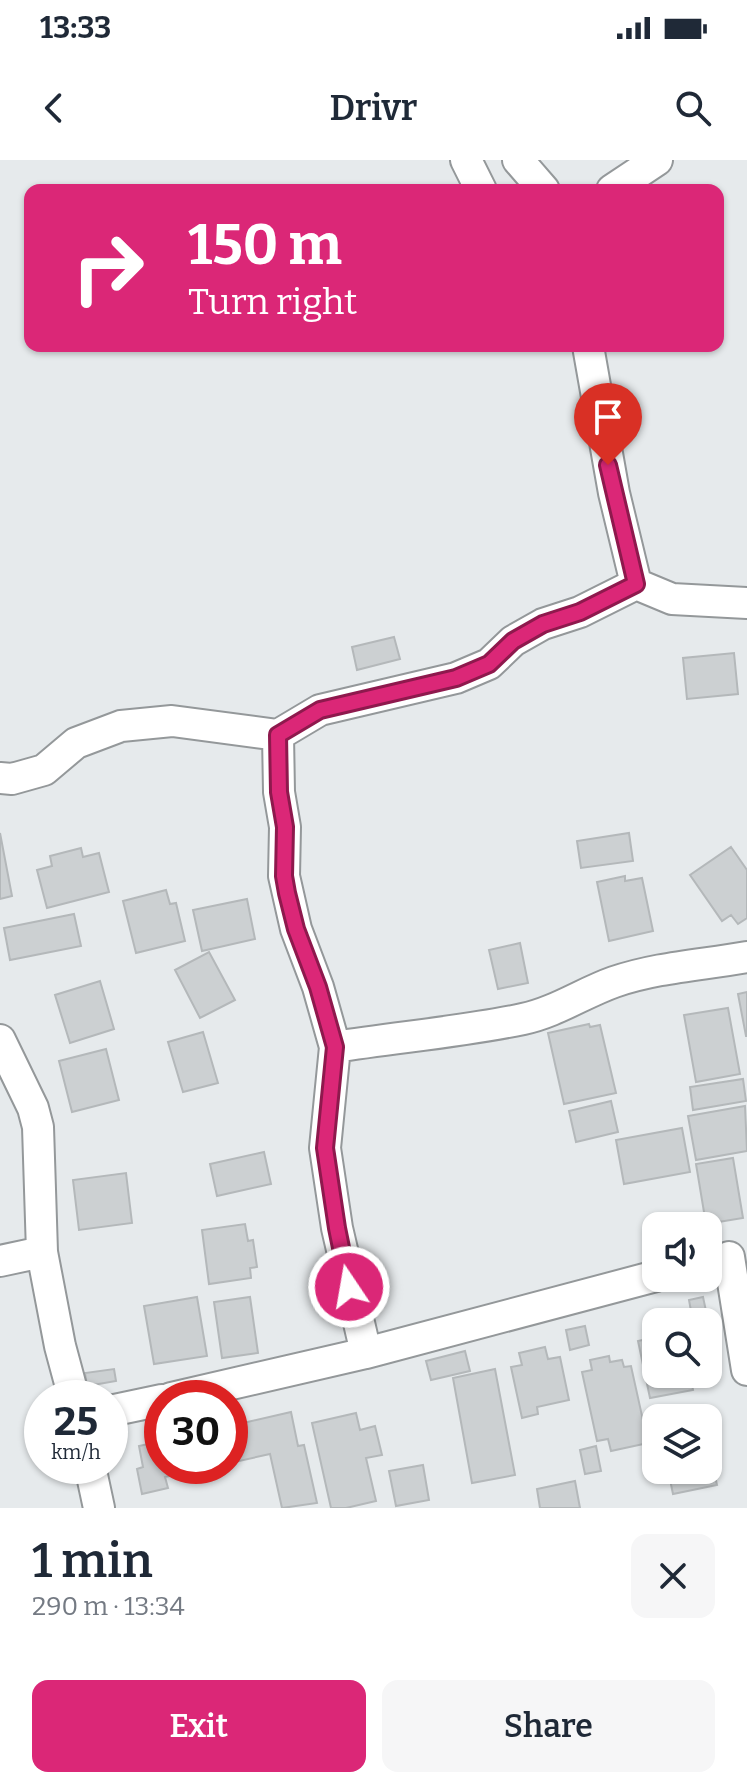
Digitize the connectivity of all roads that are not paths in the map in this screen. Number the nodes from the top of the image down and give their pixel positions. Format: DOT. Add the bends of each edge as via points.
graph roads {
  1 [pos="466,160"];
  2 [pos="518,160"];
  3 [pos="657,160"];
  4 [pos="478,184"];
  5 [pos="539,184"];
  6 [pos="621,184"];
  7 [pos="588,352"];
  8 [pos="636,584"];
  9 [pos="747,603"];
  10 [pos="278,735"];
  11 [pos="0,778"];
  12 [pos="747,957"];
  13 [pos="0,1040"];
  14 [pos="335,1047"];
  15 [pos="42,1252"];
  16 [pos="728,1257"];
  17 [pos="0,1261"];
  18 [pos="642,1280"];
  19 [pos="366,1353"];
  20 [pos="747,1370"];
  21 [pos="69,1380"];
  22 [pos="248,1380"];
  23 [pos="94,1484"];
  24 [pos="99,1508"];
  1 -- 4 [label="street"];
  2 -- 5 [label="street"];
  3 -- 6 [label="street"];
  7 -- 8 [label="street"];
  8 -- 9 [label="street" via="672,599"];
  8 -- 10 [label="street" via="543,624 513,641 489,664 456,678 320,710"];
  10 -- 11 [label="street" via="172,721 121,726 76,743 44,770"];
  10 -- 14 [label="street" via="286,887"];
  12 -- 14 [label="street" via="665,968 523,1019"];
  13 -- 15 [label="street" via="38,1127"];
  14 -- 19 [label="street" via="325,1148"];
  15 -- 17 [label="street"];
  15 -- 21 [label="street"];
  16 -- 20 [label="street"];
  18 -- 19 [label="street"];
  19 -- 22 [label="street"];
  23 -- 24 [label="street"];
}
